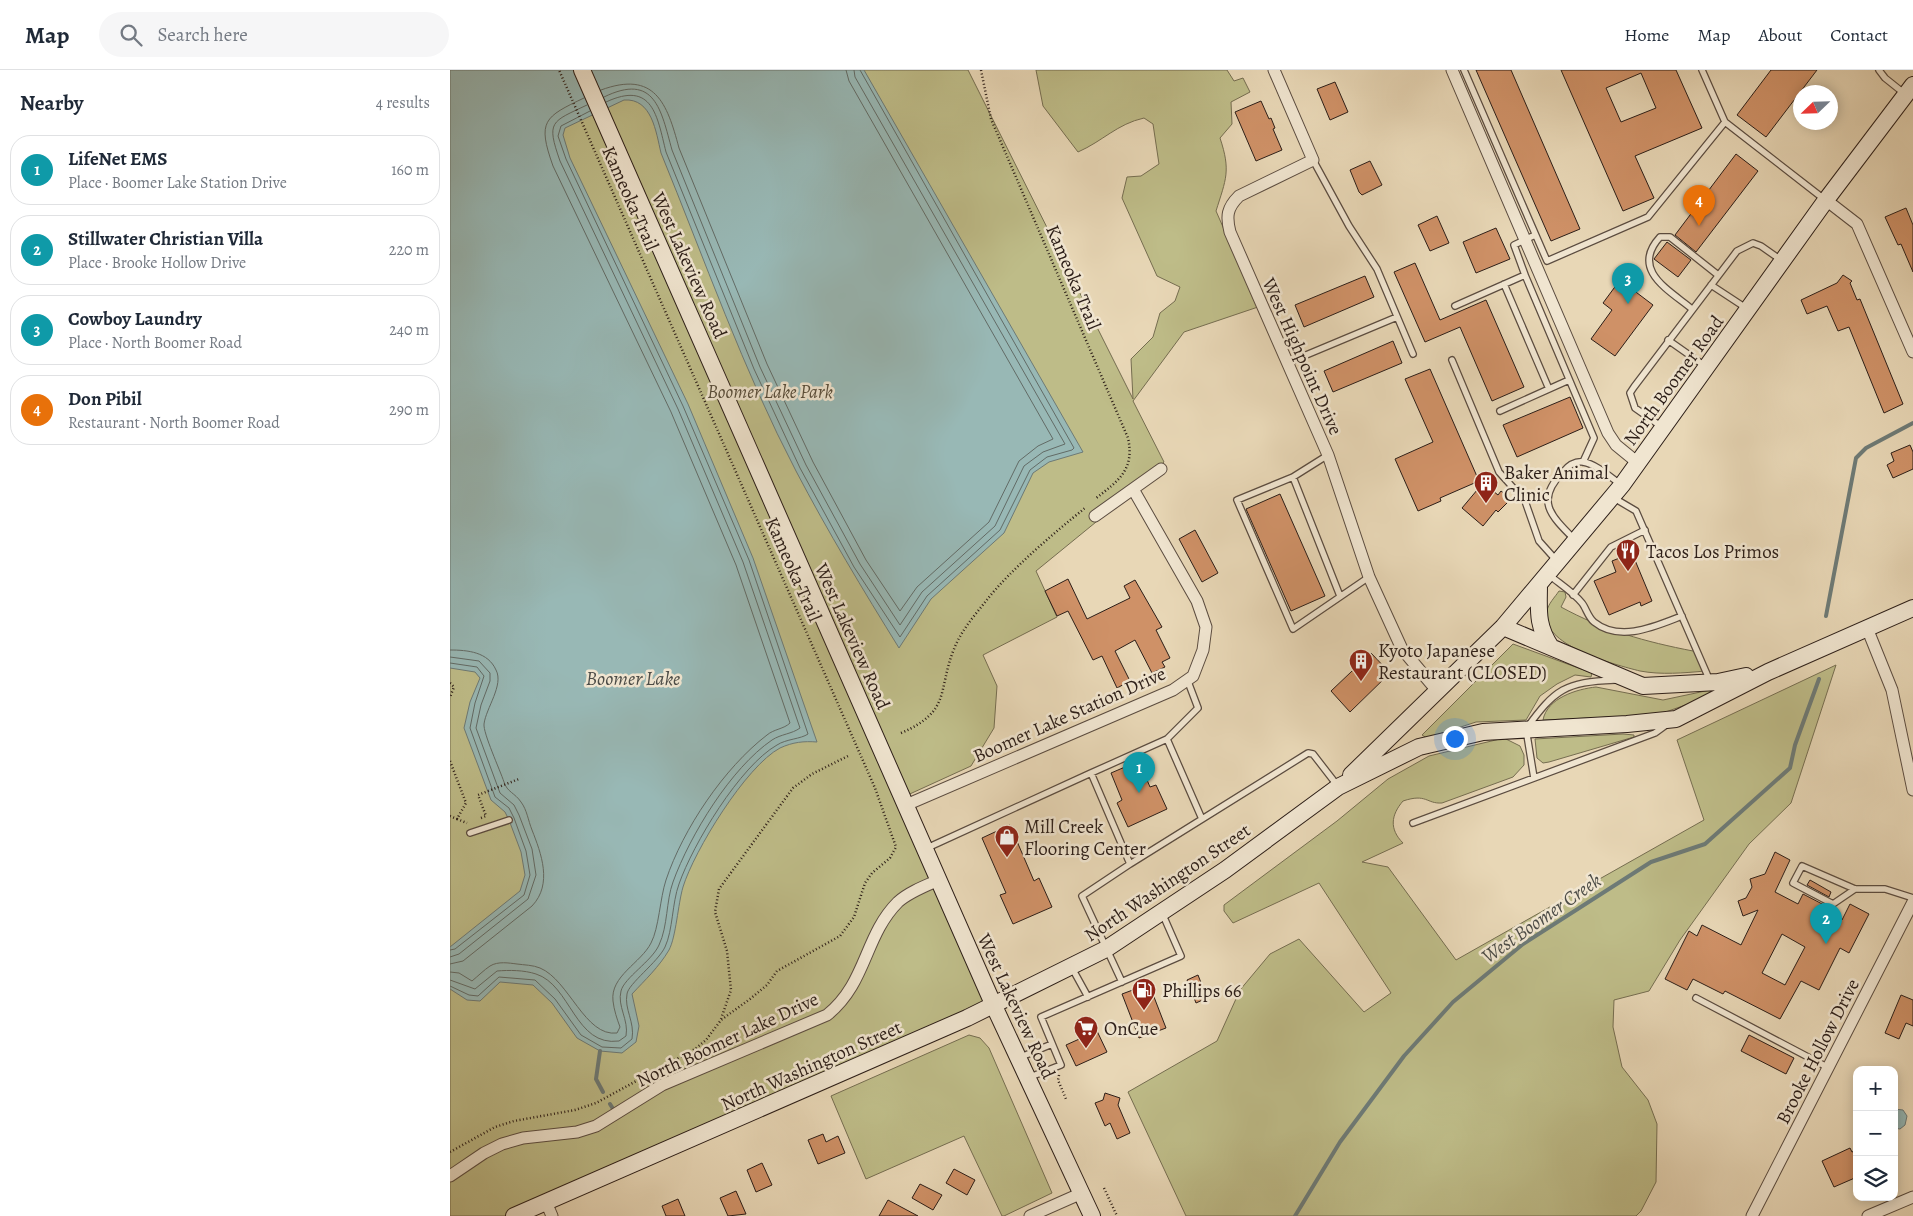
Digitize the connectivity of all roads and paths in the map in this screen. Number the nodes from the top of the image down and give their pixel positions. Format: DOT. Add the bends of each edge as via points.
graph roads {
  1 [pos="559,70"];
  2 [pos="582,70"];
  3 [pos="981,70"];
  4 [pos="1274,70"];
  5 [pos="1452,70"];
  6 [pos="1464,70"];
  7 [pos="1702,70"];
  8 [pos="1879,70"];
  9 [pos="1910,90"];
  10 [pos="1725,122"];
  11 [pos="1313,160"];
  12 [pos="1826,200"];
  13 [pos="1530,237"];
  14 [pos="1782,261"];
  15 [pos="1525,275"];
  16 [pos="1718,275"];
  17 [pos="1504,284"];
  18 [pos="1711,285"];
  19 [pos="1455,306"];
  20 [pos="1692,309"];
  21 [pos="1748,309"];
  22 [pos="1397,316"];
  23 [pos="1668,340"];
  24 [pos="1913,352"];
  25 [pos="1413,354"];
  26 [pos="1452,360"];
  27 [pos="1287,363"];
  28 [pos="1706,368"];
  29 [pos="1569,380"];
  30 [pos="1549,389"];
  31 [pos="1500,411"];
  32 [pos="1664,428"];
  33 [pos="1328,456"];
  34 [pos="1583,462"];
  35 [pos="1638,463"];
  36 [pos="1161,469"];
  37 [pos="1292,477"];
  38 [pos="1133,489"];
  39 [pos="1617,491"];
  40 [pos="1094,500"];
  41 [pos="1087,506"];
  42 [pos="1095,516"];
  43 [pos="1645,530"];
  44 [pos="1575,541"];
  45 [pos="1548,573"];
  46 [pos="1369,577"];
  47 [pos="1573,595"];
  48 [pos="1340,596"];
  49 [pos="1913,608"];
  50 [pos="1682,616"];
  51 [pos="1503,627"];
  52 [pos="1867,628"];
  53 [pos="1550,647"];
  54 [pos="1768,672"];
  55 [pos="1187,679"];
  56 [pos="1627,679"];
  57 [pos="450,683"];
  58 [pos="1711,683"];
  59 [pos="1438,692"];
  60 [pos="450,697"];
  61 [pos="1676,718"];
  62 [pos="1526,728"];
  63 [pos="901,732"];
  64 [pos="1168,739"];
  65 [pos="850,755"];
  66 [pos="450,761"];
  67 [pos="1091,773"];
  68 [pos="1534,778"];
  69 [pos="519,779"];
  70 [pos="1338,787"];
  71 [pos="1913,790"];
  72 [pos="906,804"];
  73 [pos="450,816"];
  74 [pos="457,819"];
  75 [pos="480,819"];
  76 [pos="1202,819"];
  77 [pos="509,820"];
  78 [pos="473,821"];
  79 [pos="1414,823"];
  80 [pos="470,833"];
  81 [pos="925,849"];
  82 [pos="1130,864"];
  83 [pos="939,880"];
  84 [pos="1855,890"];
  85 [pos="1912,906"];
  86 [pos="1162,913"];
  87 [pos="1106,949"];
  88 [pos="1071,966"];
  89 [pos="1122,982"];
  90 [pos="1088,997"];
  91 [pos="1696,998"];
  92 [pos="994,1006"];
  93 [pos="720,1020"];
  94 [pos="1052,1044"];
  95 [pos="1019,1058"];
  96 [pos="1061,1064"];
  97 [pos="1827,1067"];
  98 [pos="1028,1078"];
  99 [pos="1066,1099"];
  100 [pos="450,1152"];
  101 [pos="450,1176"];
  102 [pos="1104,1188"];
  103 [pos="1082,1193"];
  104 [pos="1913,1197"];
  105 [pos="549,1209"];
  106 [pos="514,1216"];
  107 [pos="1030,1216"];
  108 [pos="1092,1216"];
  109 [pos="1116,1216"];
  110 [pos="1752,1216"];
  111 [pos="1868,1216"];
  1 -- 93 [label="path, Kameoka Trail" via="875,788 896,847 890,858 865,882 854,917 840,936 777,971 756,994"];
  2 -- 72 [label="main road, West Lakeview Road"];
  3 -- 40 [label="path, Kameoka Trail" via="993,124 1131,449 1128,466 1116,482"];
  4 -- 11 [label="street"];
  5 -- 13 [label="street"];
  6 -- 13 [label="lane"];
  7 -- 10 [label="lane"];
  8 -- 9 [label="lane" via="1885,78"];
  9 -- 12 [label="main road, North Boomer Road"];
  10 -- 12 [label="lane"];
  10 -- 13 [label="lane" via="1648,217 1547,262"];
  11 -- 22 [label="lane" via="1377,269"];
  11 -- 27 [label="street, West Highpoint Drive" via="1239,196 1230,205 1226,217"];
  12 -- 14 [label="main road, North Boomer Road"];
  12 -- 24 [label="street" via="1857,224"];
  13 -- 15 [label="lane" via="1514,244"];
  13 -- 35 [label="street" via="1608,433 1616,445"];
  14 -- 16 [label="lane" via="1753,244 1736,251"];
  14 -- 21 [label="main road, North Boomer Road"];
  15 -- 17 [label="lane"];
  15 -- 29 [label="lane"];
  16 -- 18 [label="lane"];
  16 -- 20 [label="lane" via="1670,237 1660,237 1653,245 1649,259 1655,279"];
  17 -- 19 [label="lane"];
  17 -- 30 [label="lane"];
  18 -- 20 [label="lane"];
  18 -- 21 [label="lane"];
  20 -- 23 [label="lane"];
  21 -- 28 [label="main road, North Boomer Road"];
  22 -- 25 [label="lane"];
  22 -- 27 [label="lane"];
  23 -- 28 [label="lane"];
  23 -- 32 [label="lane" via="1630,393 1635,408"];
  26 -- 45 [label="lane" via="1499,472 1524,501 1540,540"];
  27 -- 33 [label="street, West Highpoint Drive"];
  28 -- 32 [label="main road, North Boomer Road"];
  29 -- 30 [label="lane"];
  29 -- 34 [label="lane" via="1594,438"];
  30 -- 31 [label="lane"];
  32 -- 35 [label="main road, North Boomer Road"];
  33 -- 37 [label="lane"];
  33 -- 46 [label="street, West Highpoint Drive"];
  34 -- 39 [label="lane" via="1597,468"];
  34 -- 44 [label="lane" via="1568,466 1547,493 1557,523"];
  35 -- 39 [label="main road, North Boomer Road"];
  36 -- 38 [label="street"];
  37 -- 48 [label="lane"];
  37 -- 48 [label="lane" via="1237,500 1293,629"];
  38 -- 42 [label="street"];
  38 -- 55 [label="street, Boomer Lake Station Drive" via="1197,601 1206,627 1203,650 1193,676"];
  39 -- 43 [label="lane" via="1636,511"];
  39 -- 44 [label="main road, North Boomer Road"];
  41 -- 63 [label="path" via="987,600 955,647 942,694 931,715"];
  43 -- 47 [label="lane" via="1612,547"];
  43 -- 50 [label="lane"];
  44 -- 45 [label="main road, North Boomer Road"];
  45 -- 47 [label="lane"];
  45 -- 51 [label="main road, North Boomer Road"];
  45 -- 53 [label="main road" via="1539,621"];
  46 -- 48 [label="lane"];
  46 -- 59 [label="street, West Highpoint Drive" via="1402,649"];
  47 -- 50 [label="lane" via="1592,620 1602,627 1628,632 1645,630"];
  49 -- 52 [label="main road, North Washington Street"];
  50 -- 58 [label="lane"];
  51 -- 53 [label="main road, North Washington Street"];
  51 -- 59 [label="main road, North Boomer Road"];
  52 -- 54 [label="main road, North Washington Street"];
  52 -- 71 [label="street" via="1892,690"];
  53 -- 56 [label="main road, North Washington Street"];
  54 -- 58 [label="main road, North Washington Street"];
  54 -- 61 [label="main road, North Washington Street"];
  55 -- 64 [label="lane" via="1198,708"];
  55 -- 72 [label="street, Boomer Lake Station Drive" via="1172,690"];
  56 -- 58 [label="main road, North Washington Street" via="1643,686"];
  56 -- 62 [label="lane" via="1586,681 1561,690 1547,701"];
  57 -- 60 [label="path" via="454,687"];
  59 -- 70 [label="main road, North Boomer Road"];
  61 -- 62 [label="main road, North Washington Street" via="1627,724"];
  61 -- 68 [label="lane" via="1655,733"];
  62 -- 68 [label="lane"];
  62 -- 70 [label="main road, North Washington Street" via="1483,732 1419,747"];
  64 -- 67 [label="lane"];
  64 -- 76 [label="lane"];
  65 -- 93 [label="path, Kameoka Trail" via="812,774 793,788 720,889 715,912 727,951 731,990"];
  66 -- 74 [label="path" via="466,803"];
  67 -- 81 [label="lane"];
  67 -- 82 [label="lane"];
  68 -- 79 [label="lane"];
  69 -- 75 [label="path" via="478,796 486,816"];
  70 -- 76 [label="lane" via="1313,754 1308,753"];
  70 -- 86 [label="main road, North Washington Street"];
  72 -- 81 [label="main road, West Lakeview Road"];
  73 -- 74 [label="path"];
  74 -- 78 [label="path" via="466,824"];
  76 -- 82 [label="lane"];
  77 -- 80 [label="lane"];
  81 -- 83 [label="main road, West Lakeview Road"];
  82 -- 87 [label="lane" via="1082,896"];
  83 -- 92 [label="main road, West Lakeview Road"];
  83 -- 101 [label="street, North Boomer Lake Drive" via="900,901 884,919 851,991 827,1015 662,1085 596,1126 502,1144 484,1152"];
  84 -- 84 [label="lane" via="1802,866 1793,883 1833,904"];
  84 -- 85 [label="lane" via="1885,889"];
  85 -- 97 [label="street, Brooke Hollow Drive"];
  86 -- 87 [label="main road, North Washington Street"];
  86 -- 89 [label="lane" via="1181,956"];
  87 -- 88 [label="main road, North Washington Street"];
  87 -- 89 [label="lane"];
  88 -- 90 [label="lane"];
  88 -- 92 [label="main road, North Washington Street"];
  89 -- 90 [label="lane"];
  90 -- 94 [label="lane" via="1041,1017"];
  91 -- 97 [label="lane"];
  92 -- 95 [label="main road, West Lakeview Road"];
  92 -- 105 [label="main road, North Washington Street"];
  93 -- 100 [label="path, Kameoka Trail" via="706,1040 695,1048 596,1103 575,1110 514,1120"];
  94 -- 95 [label="lane"];
  94 -- 96 [label="lane"];
  95 -- 98 [label="main road, West Lakeview Road"];
  96 -- 98 [label="lane"];
  96 -- 99 [label="path" via="1058,1080"];
  97 -- 110 [label="street, Brooke Hollow Drive"];
  98 -- 103 [label="main road, West Lakeview Road"];
  102 -- 109 [label="path"];
  103 -- 107 [label="street"];
  103 -- 108 [label="main road, West Lakeview Road"];
  104 -- 111 [label="street"];
  105 -- 106 [label="main road, North Washington Street"];
}
